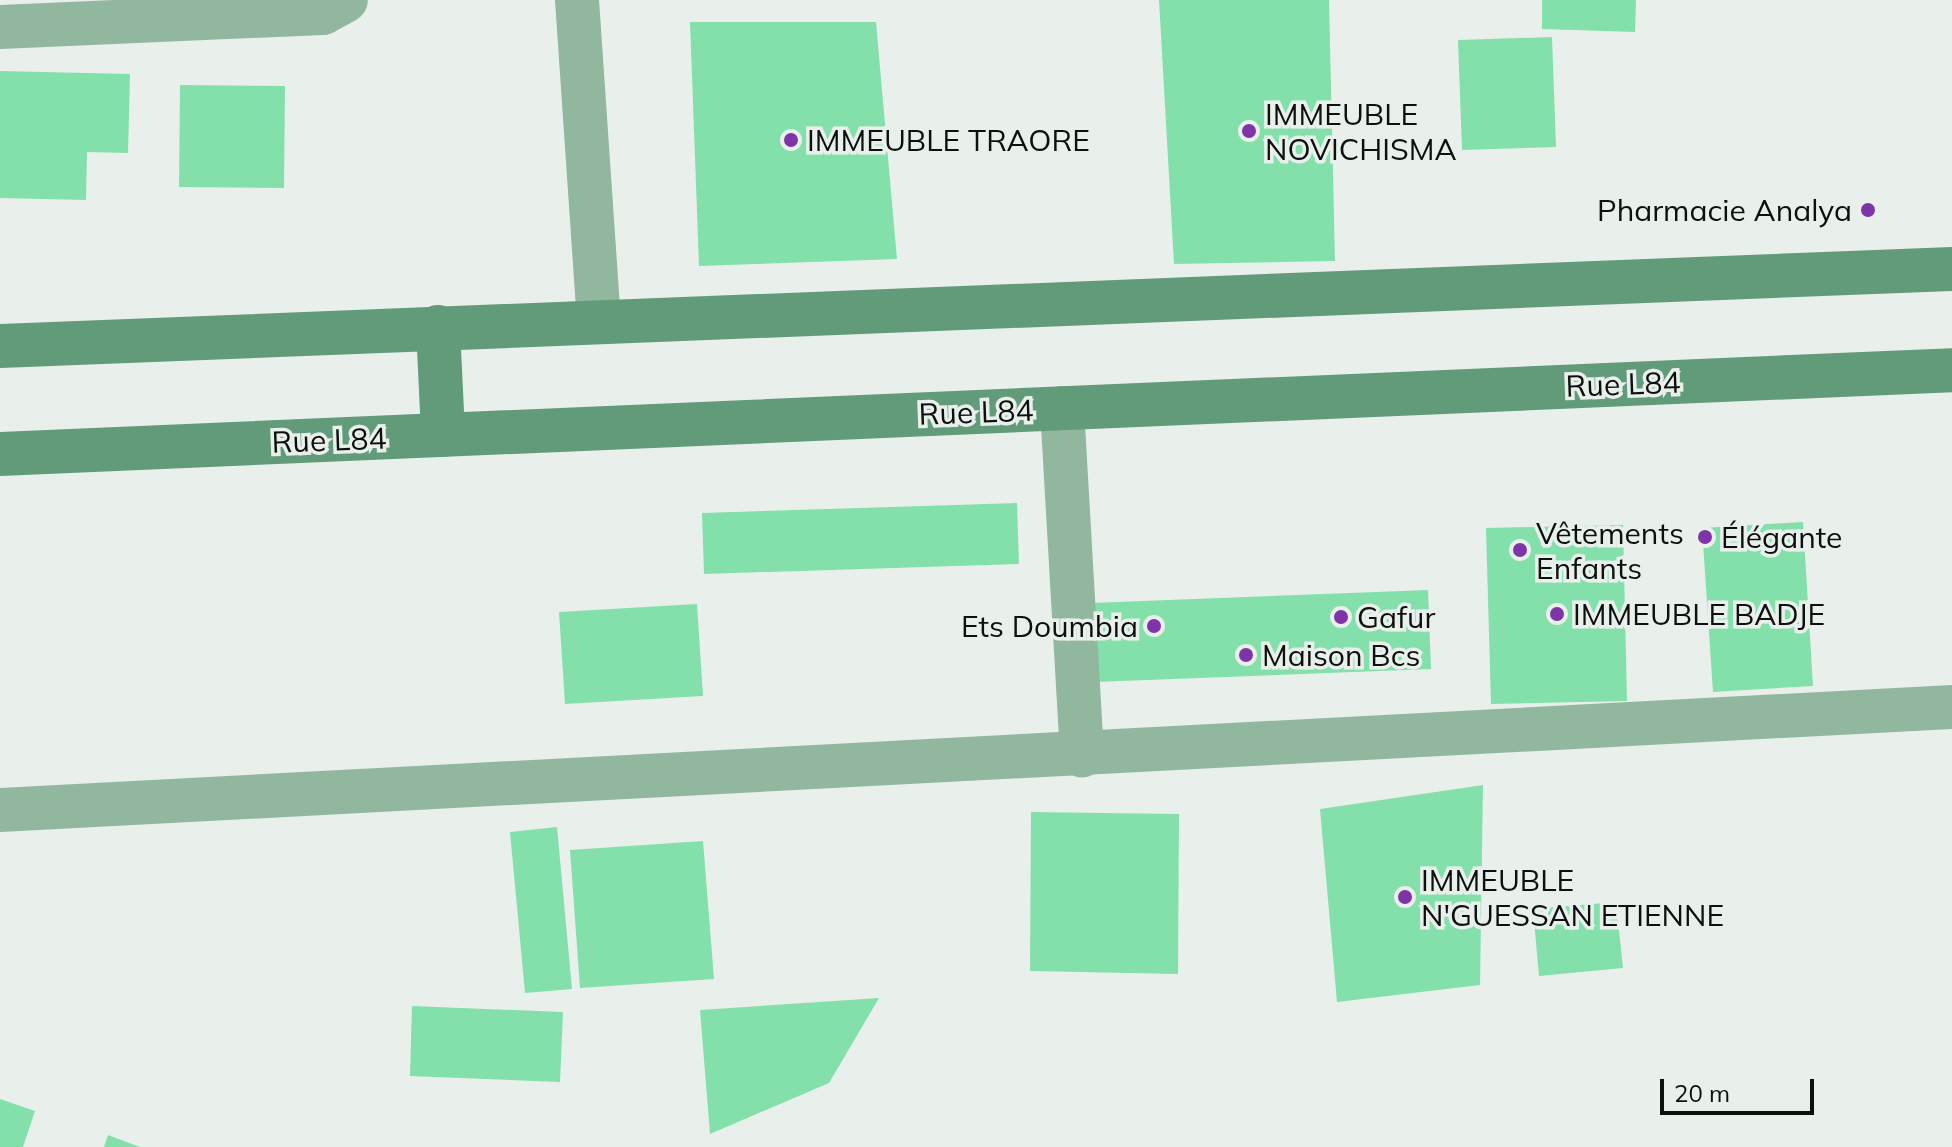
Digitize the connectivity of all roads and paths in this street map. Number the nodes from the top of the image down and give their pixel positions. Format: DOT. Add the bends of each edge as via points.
graph roads {
  1 [pos="346,0"];
  2 [pos="577,0"];
  3 [pos="0,27"];
  4 [pos="1952,269"];
  5 [pos="599,320"];
  6 [pos="438,327"];
  7 [pos="0,346"];
  8 [pos="1952,370"];
  9 [pos="1062,408"];
  10 [pos="443,435"];
  11 [pos="0,454"];
  12 [pos="1952,707"];
  13 [pos="1082,755"];
  14 [pos="0,810"];
  1 -- 3 [label="street" via="323,13"];
  2 -- 5 [label="street"];
  4 -- 5 [label="main road"];
  5 -- 6 [label="main road"];
  6 -- 7 [label="main road"];
  6 -- 10 [label="main road"];
  8 -- 9 [label="main road, Rue L84"];
  9 -- 10 [label="main road, Rue L84"];
  9 -- 13 [label="street"];
  10 -- 11 [label="main road, Rue L84"];
  12 -- 13 [label="street"];
  13 -- 14 [label="street"];
}
